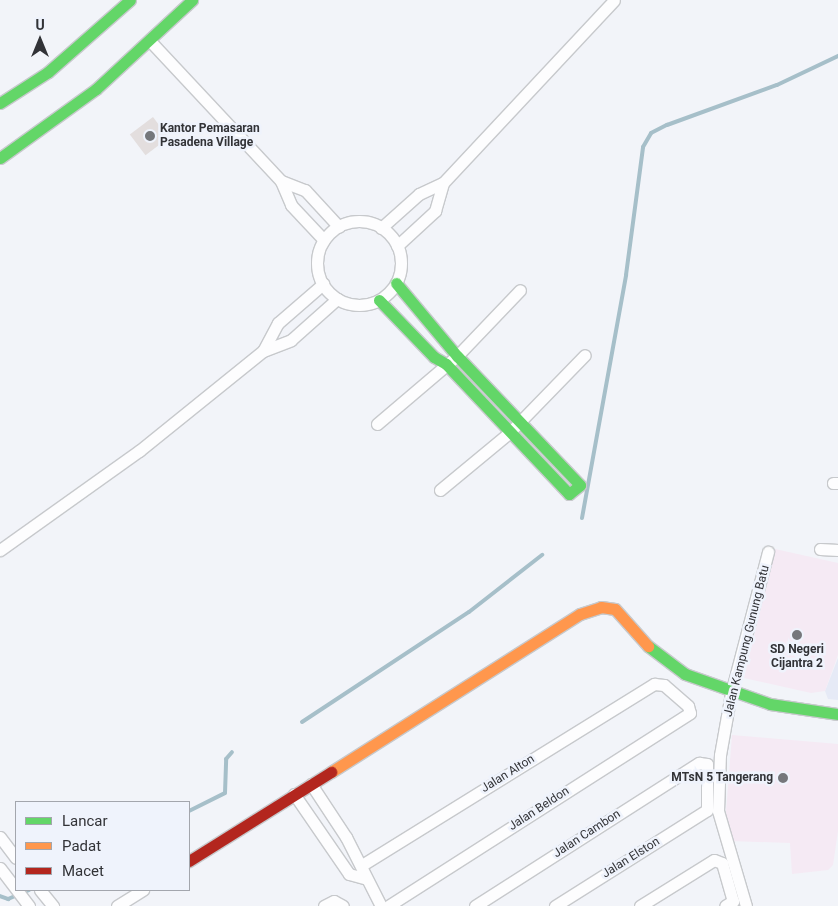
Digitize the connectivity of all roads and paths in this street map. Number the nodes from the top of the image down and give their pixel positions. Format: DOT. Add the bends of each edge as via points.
graph roads {
  1 [pos="130,0"];
  2 [pos="192,0"];
  3 [pos="614,0"];
  4 [pos="151,42"];
  5 [pos="0,103"];
  6 [pos="0,158"];
  7 [pos="281,181"];
  8 [pos="444,182"];
  9 [pos="339,227"];
  10 [pos="381,228"];
  11 [pos="324,240"];
  12 [pos="397,246"];
  13 [pos="396,282"];
  14 [pos="322,284"];
  15 [pos="520,290"];
  16 [pos="337,299"];
  17 [pos="379,300"];
  18 [pos="264,351"];
  19 [pos="585,355"];
  20 [pos="457,356"];
  21 [pos="446,364"];
  22 [pos="520,422"];
  23 [pos="377,424"];
  24 [pos="510,432"];
  25 [pos="440,490"];
  26 [pos="820,549"];
  27 [pos="0,550"];
  28 [pos="838,550"];
  29 [pos="768,552"];
  30 [pos="654,684"];
  31 [pos="732,693"];
  32 [pos="838,714"];
  33 [pos="311,784"];
  34 [pos="294,794"];
  35 [pos="707,810"];
  36 [pos="0,836"];
  37 [pos="15,857"];
  38 [pos="190,860"];
  39 [pos="362,865"];
  40 [pos="0,868"];
  41 [pos="364,878"];
  42 [pos="15,888"];
  43 [pos="17,891"];
  44 [pos="41,891"];
  45 [pos="141,891"];
  46 [pos="326,904"];
  47 [pos="729,904"];
  48 [pos="28,906"];
  49 [pos="53,906"];
  50 [pos="117,906"];
  51 [pos="343,906"];
  52 [pos="381,906"];
  53 [pos="388,906"];
  54 [pos="476,906"];
  55 [pos="555,906"];
  56 [pos="640,906"];
  57 [pos="746,906"];
  1 -- 5 [label="street" via="48,72"];
  2 -- 4 [label="street"];
  3 -- 8 [label="street"];
  4 -- 6 [label="street" via="96,89"];
  4 -- 7 [label="street"];
  7 -- 9 [label="street" via="305,190"];
  7 -- 11 [label="street" via="292,205"];
  8 -- 10 [label="street" via="419,194"];
  8 -- 12 [label="street" via="435,210"];
  9 -- 10 [label="street" via="363,222"];
  9 -- 11 [label="street"];
  10 -- 12 [label="street"];
  11 -- 14 [label="street" via="317,262"];
  12 -- 13 [label="street" via="400,271"];
  13 -- 17 [label="street"];
  13 -- 20 [label="street" via="449,342"];
  14 -- 16 [label="street"];
  14 -- 18 [label="street" via="278,323"];
  15 -- 20 [label="street"];
  16 -- 17 [label="street" via="354,304"];
  16 -- 18 [label="street" via="291,340"];
  17 -- 21 [label="street" via="434,357"];
  18 -- 27 [label="street" via="139,451"];
  19 -- 22 [label="street"];
  20 -- 21 [label="street"];
  20 -- 22 [label="street"];
  21 -- 23 [label="street"];
  21 -- 24 [label="street"];
  22 -- 24 [label="street"];
  22 -- 24 [label="street" via="580,485 569,494"];
  24 -- 25 [label="street"];
  26 -- 28 [label="street"];
  29 -- 31 [label="street, Jalan Kampung Gunung Batu"];
  30 -- 39 [label="street, Jalan Alton"];
  30 -- 53 [label="street, Jalan Beldon" via="664,685 688,706 690,713"];
  31 -- 32 [label="street"];
  31 -- 33 [label="street" via="685,674 650,649 615,609 601,607 580,614"];
  31 -- 57 [label="street, Jalan Kampung Gunung Batu" via="720,755 718,811"];
  33 -- 34 [label="street"];
  33 -- 39 [label="street"];
  34 -- 38 [label="street"];
  34 -- 41 [label="street" via="349,874"];
  35 -- 54 [label="street, Jalan Cambon" via="708,768 699,763"];
  35 -- 55 [label="street, Jalan Elston"];
  36 -- 37 [label="street"];
  39 -- 41 [label="street"];
  40 -- 42 [label="street"];
  41 -- 52 [label="street"];
  43 -- 48 [label="street"];
  44 -- 49 [label="street"];
  45 -- 50 [label="street"];
  46 -- 51 [label="street" via="338,900"];
  47 -- 56 [label="street" via="722,863 711,860"];
}
